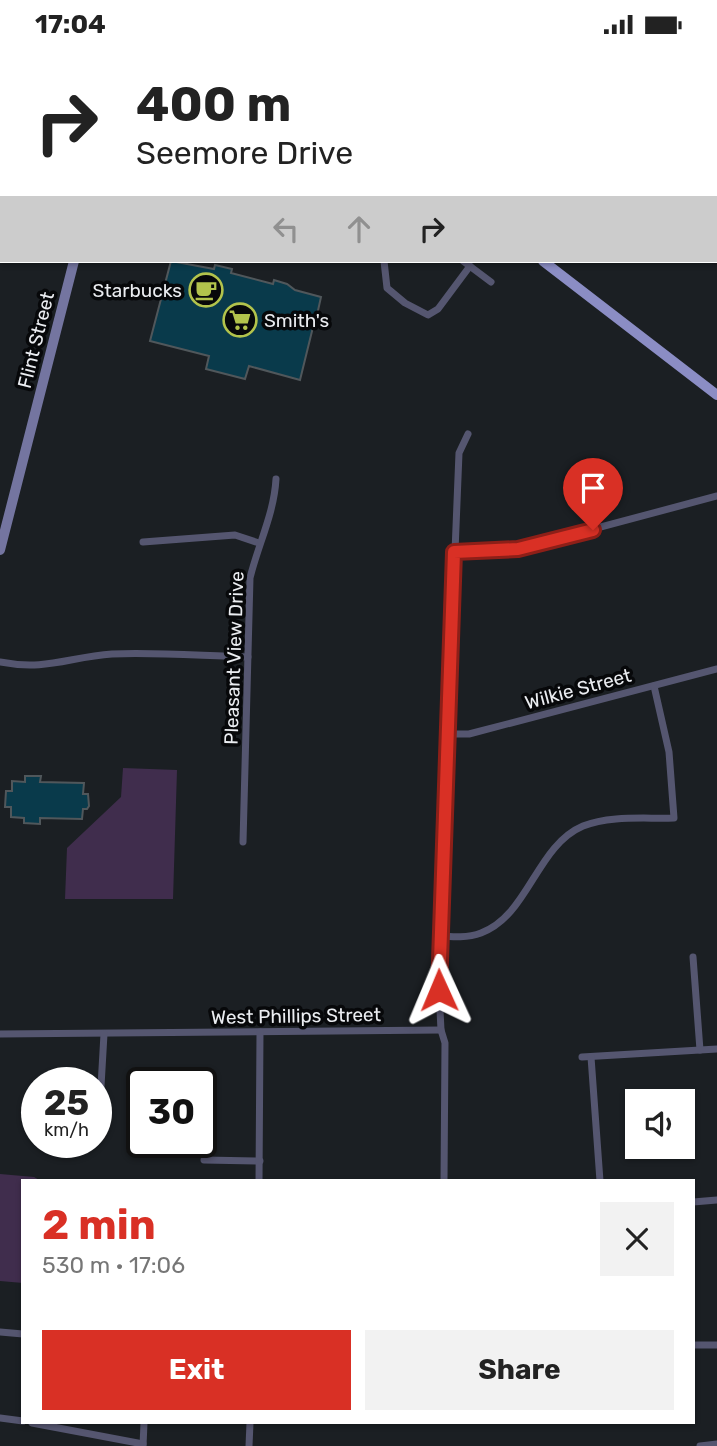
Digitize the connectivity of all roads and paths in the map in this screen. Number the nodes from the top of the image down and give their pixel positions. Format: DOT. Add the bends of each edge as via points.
graph roads {
  1 [pos="73,263"];
  2 [pos="384,263"];
  3 [pos="467,263"];
  4 [pos="546,263"];
  5 [pos="491,282"];
  6 [pos="717,395"];
  7 [pos="468,433"];
  8 [pos="276,479"];
  9 [pos="717,496"];
  10 [pos="144,543"];
  11 [pos="258,543"];
  12 [pos="0,550"];
  13 [pos="454,552"];
  14 [pos="248,657"];
  15 [pos="0,662"];
  16 [pos="717,669"];
  17 [pos="654,685"];
  18 [pos="447,734"];
  19 [pos="243,842"];
  20 [pos="439,936"];
  21 [pos="693,957"];
  22 [pos="441,1030"];
  23 [pos="260,1032"];
  24 [pos="0,1034"];
  25 [pos="104,1034"];
  26 [pos="717,1049"];
  27 [pos="700,1050"];
  28 [pos="102,1067"];
  29 [pos="204,1160"];
  30 [pos="260,1161"];
  31 [pos="259,1179"];
  32 [pos="444,1179"];
  33 [pos="600,1179"];
  34 [pos="717,1200"];
  35 [pos="695,1202"];
  36 [pos="0,1332"];
  37 [pos="21,1334"];
  38 [pos="695,1345"];
  39 [pos="717,1345"];
  40 [pos="0,1418"];
  41 [pos="21,1421"];
  42 [pos="37,1424"];
  43 [pos="144,1424"];
  44 [pos="250,1424"];
  45 [pos="717,1444"];
  46 [pos="143,1445"];
  47 [pos="250,1446"];
  48 [pos="700,1446"];
  1 -- 12 [label="street, Flint Street"];
  2 -- 3 [label="street" via="385,282 399,298 428,315 438,309"];
  3 -- 5 [label="street"];
  4 -- 6 [label="main road"];
  7 -- 13 [label="street" via="458,453"];
  8 -- 11 [label="street, Pleasant View Drive" via="275,498"];
  9 -- 13 [label="street" via="518,549"];
  10 -- 11 [label="street" via="234,535"];
  11 -- 14 [label="street, Pleasant View Drive" via="250,578"];
  13 -- 18 [label="street"];
  14 -- 15 [label="street" via="112,654 45,666"];
  14 -- 19 [label="street, Pleasant View Drive"];
  16 -- 17 [label="street, Wilkie Street"];
  17 -- 18 [label="street, Wilkie Street" via="469,734"];
  17 -- 20 [label="street" via="669,752 674,818 600,820 582,826 555,847 494,927 466,937"];
  18 -- 20 [label="street"];
  20 -- 22 [label="street"];
  21 -- 27 [label="street"];
  22 -- 23 [label="street, West Phillips Street"];
  22 -- 32 [label="street" via="445,1043"];
  23 -- 25 [label="street, West Phillips Street"];
  23 -- 30 [label="street"];
  24 -- 25 [label="street, West Phillips Street"];
  25 -- 28 [label="street"];
  26 -- 27 [label="street"];
  27 -- 33 [label="street" via="587,1057"];
  29 -- 30 [label="street"];
  30 -- 31 [label="street"];
  34 -- 35 [label="street"];
  36 -- 37 [label="street"];
  38 -- 39 [label="street"];
  40 -- 41 [label="street"];
  42 -- 46 [label="street"];
  43 -- 46 [label="street"];
  44 -- 47 [label="street"];
  45 -- 48 [label="street"];
}
